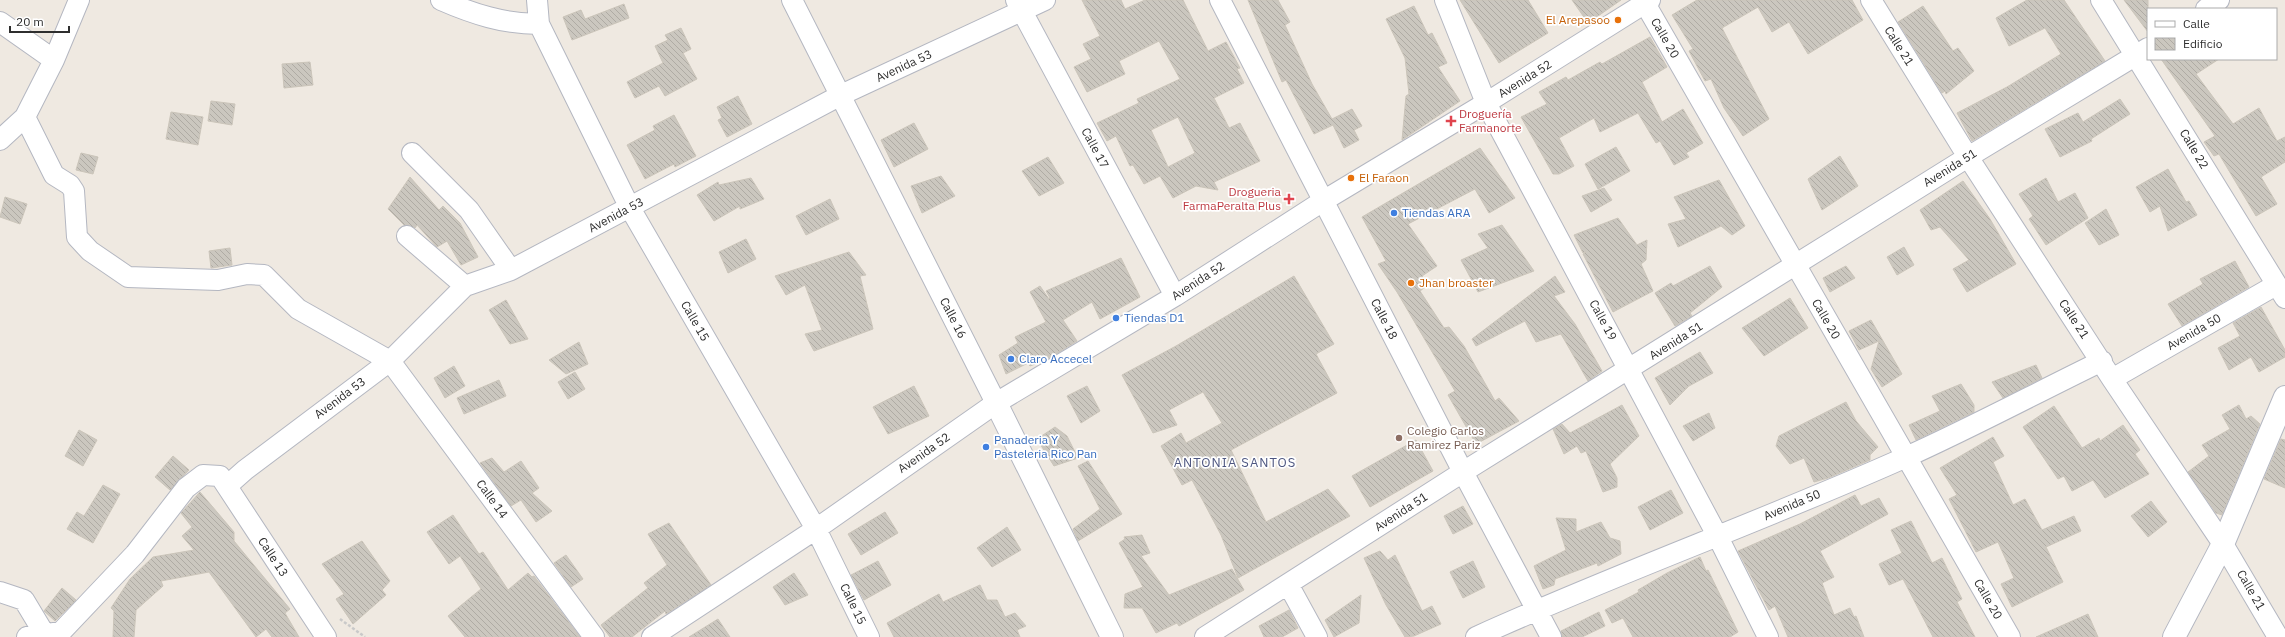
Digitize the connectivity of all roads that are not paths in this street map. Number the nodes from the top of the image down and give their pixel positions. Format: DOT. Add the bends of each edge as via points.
graph roads {
  1 [pos="79,0"];
  2 [pos="441,0"];
  3 [pos="537,0"];
  4 [pos="792,0"];
  5 [pos="1045,0"];
  6 [pos="1220,0"];
  7 [pos="1445,0"];
  8 [pos="1871,0"];
  9 [pos="2101,0"];
  10 [pos="2219,0"];
  11 [pos="1646,1"];
  12 [pos="1018,6"];
  13 [pos="2207,8"];
  14 [pos="0,22"];
  15 [pos="539,24"];
  16 [pos="2142,51"];
  17 [pos="54,60"];
  18 [pos="2147,60"];
  19 [pos="2147,60"];
  20 [pos="841,95"];
  21 [pos="1486,103"];
  22 [pos="25,118"];
  23 [pos="0,140"];
  24 [pos="412,153"];
  25 [pos="1968,157"];
  26 [pos="1323,201"];
  27 [pos="630,208"];
  28 [pos="407,236"];
  29 [pos="1795,266"];
  30 [pos="510,270"];
  31 [pos="464,286"];
  32 [pos="2280,291"];
  33 [pos="1175,296"];
  34 [pos="390,361"];
  35 [pos="2102,361"];
  36 [pos="1629,370"];
  37 [pos="2112,379"];
  38 [pos="2285,397"];
  39 [pos="996,403"];
  40 [pos="1905,457"];
  41 [pos="1463,472"];
  42 [pos="224,481"];
  43 [pos="816,529"];
  44 [pos="1718,537"];
  45 [pos="2224,544"];
  46 [pos="1288,584"];
  47 [pos="0,592"];
  48 [pos="1536,610"];
  49 [pos="50,635"];
  50 [pos="326,637"];
  51 [pos="594,637"];
  52 [pos="652,637"];
  53 [pos="869,637"];
  54 [pos="1112,637"];
  55 [pos="1205,637"];
  56 [pos="1317,637"];
  57 [pos="1476,637"];
  58 [pos="1551,637"];
  59 [pos="1768,637"];
  60 [pos="2010,637"];
  61 [pos="2174,637"];
  62 [pos="2278,637"];
  1 -- 17 [label="street"];
  2 -- 15 [label="street" via="470,12 516,24"];
  3 -- 15 [label="street, Calle 15"];
  4 -- 20 [label="street, Calle 16"];
  5 -- 12 [label="street, Avenida 53"];
  6 -- 26 [label="street, Calle 18"];
  7 -- 21 [label="street, Calle 19"];
  8 -- 25 [label="street, Calle 21"];
  9 -- 16 [label="street, Calle 22"];
  10 -- 13 [label="street"];
  11 -- 21 [label="street, Avenida 52"];
  11 -- 29 [label="street, Calle 20"];
  12 -- 20 [label="street, Avenida 53"];
  12 -- 33 [label="street, Calle 17"];
  14 -- 17 [label="street"];
  15 -- 27 [label="street, Calle 15"];
  16 -- 18 [label="street, Calle 22"];
  16 -- 25 [label="street, Avenida 51"];
  17 -- 22 [label="street"];
  19 -- 32 [label="street, Calle 22"];
  20 -- 27 [label="street, Avenida 53"];
  20 -- 39 [label="street, Calle 16"];
  21 -- 26 [label="street, Avenida 52"];
  21 -- 36 [label="street, Calle 19"];
  22 -- 23 [label="street"];
  22 -- 34 [label="street" via="54,175 70,185 74,191 77,237 90,251 128,277 218,280 247,274 264,275 298,309"];
  24 -- 30 [label="street" via="469,210"];
  25 -- 29 [label="street, Avenida 51"];
  25 -- 35 [label="street, Calle 21"];
  26 -- 33 [label="street, Avenida 52"];
  26 -- 41 [label="street, Calle 18"];
  27 -- 30 [label="street, Avenida 53"];
  27 -- 43 [label="street, Calle 15"];
  28 -- 31 [label="street"];
  29 -- 36 [label="street, Avenida 51"];
  29 -- 40 [label="street, Calle 20"];
  30 -- 31 [label="street, Avenida 53"];
  31 -- 34 [label="street, Avenida 53"];
  32 -- 37 [label="street, Avenida 50"];
  33 -- 39 [label="street, Avenida 52"];
  34 -- 42 [label="street, Avenida 53" via="245,470"];
  34 -- 51 [label="street, Calle 14"];
  35 -- 37 [label="street, Calle 21"];
  35 -- 40 [label="street, Avenida 50"];
  36 -- 41 [label="street, Avenida 51"];
  36 -- 44 [label="street, Calle 19"];
  37 -- 45 [label="street, Calle 21"];
  38 -- 45 [label="street"];
  39 -- 43 [label="street, Avenida 52"];
  39 -- 54 [label="street, Calle 16"];
  40 -- 44 [label="street, Avenida 50"];
  40 -- 60 [label="street, Calle 20"];
  41 -- 46 [label="street, Avenida 51"];
  41 -- 48 [label="street, Calle 18"];
  42 -- 49 [label="street" via="203,475 186,488 135,554"];
  42 -- 50 [label="street, Calle 13"];
  43 -- 52 [label="street, Avenida 52"];
  43 -- 53 [label="street, Calle 15"];
  44 -- 48 [label="street, Avenida 50"];
  44 -- 59 [label="street, Calle 19"];
  45 -- 61 [label="street"];
  45 -- 62 [label="street, Calle 21"];
  46 -- 55 [label="street, Avenida 51"];
  46 -- 56 [label="street"];
  47 -- 49 [label="street" via="24,600"];
  48 -- 57 [label="street, Avenida 50"];
  48 -- 58 [label="street, Calle 18"];
}
